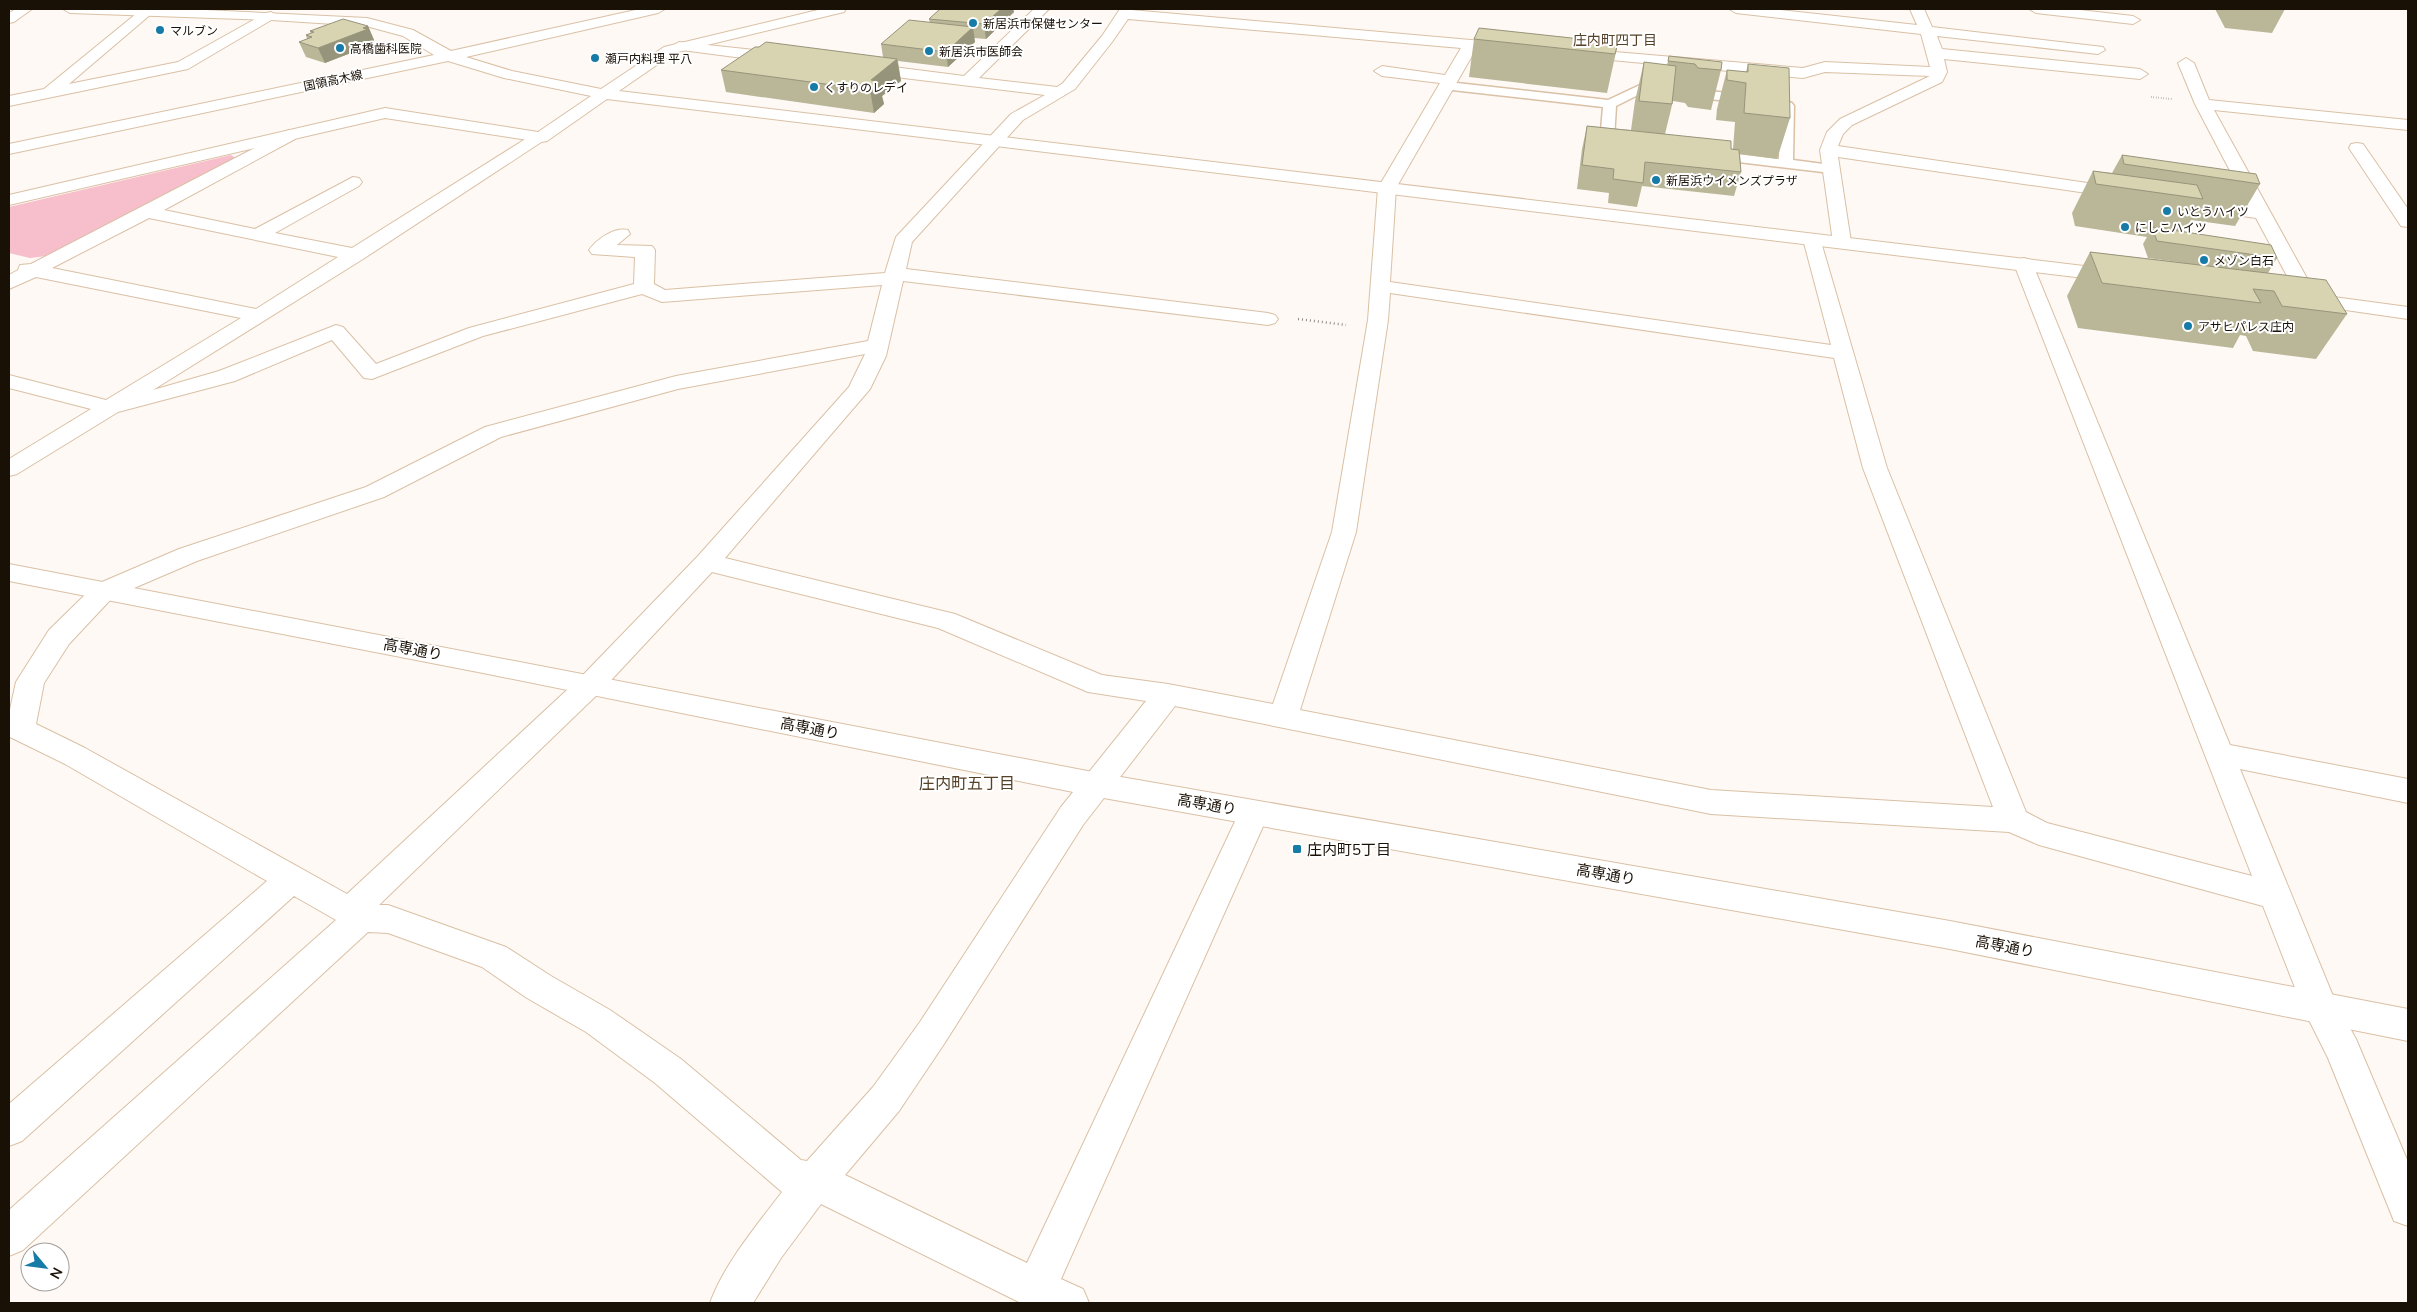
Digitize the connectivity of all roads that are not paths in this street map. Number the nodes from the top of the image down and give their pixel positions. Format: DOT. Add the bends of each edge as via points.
graph roads {
  1 [pos="25,9"];
  2 [pos="70,9"];
  3 [pos="658,9"];
  4 [pos="1042,9"];
  5 [pos="1736,9"];
  6 [pos="1917,9"];
  7 [pos="2036,9"];
  8 [pos="148,10"];
  9 [pos="830,10"];
  10 [pos="1126,11"];
  11 [pos="388,12"];
  12 [pos="273,13"];
  13 [pos="9,19"];
  14 [pos="2133,20"];
  15 [pos="367,22"];
  16 [pos="1925,29"];
  17 [pos="1471,44"];
  18 [pos="679,46"];
  19 [pos="1529,49"];
  20 [pos="2098,50"];
  21 [pos="1568,52"];
  22 [pos="1935,53"];
  23 [pos="449,56"];
  24 [pos="798,60"];
  25 [pos="2186,63"];
  26 [pos="848,66"];
  27 [pos="1382,71"];
  28 [pos="1939,72"];
  29 [pos="2140,74"];
  30 [pos="967,81"];
  31 [pos="1449,83"];
  32 [pos="1060,92"];
  33 [pos="49,93"];
  34 [pos="604,94"];
  35 [pos="9,101"];
  36 [pos="1610,104"];
  37 [pos="2203,104"];
  38 [pos="2408,125"];
  39 [pos="289,135"];
  40 [pos="540,137"];
  41 [pos="993,142"];
  42 [pos="1635,146"];
  43 [pos="2357,148"];
  44 [pos="9,149"];
  45 [pos="1828,150"];
  46 [pos="1692,152"];
  47 [pos="1786,164"];
  48 [pos="1831,169"];
  49 [pos="331,177"];
  50 [pos="353,182"];
  51 [pos="373,186"];
  52 [pos="1387,188"];
  53 [pos="2134,195"];
  54 [pos="9,200"];
  55 [pos="2194,204"];
  56 [pos="147,212"];
  57 [pos="2263,214"];
  58 [pos="2408,222"];
  59 [pos="621,234"];
  60 [pos="257,235"];
  61 [pos="1812,239"];
  62 [pos="1842,242"];
  63 [pos="356,256"];
  64 [pos="9,264"];
  65 [pos="2024,264"];
  66 [pos="33,270"];
  67 [pos="895,276"];
  68 [pos="2132,278"];
  69 [pos="9,283"];
  70 [pos="1380,286"];
  71 [pos="644,287"];
  72 [pos="2290,297"];
  73 [pos="2310,300"];
  74 [pos="2408,313"];
  75 [pos="259,316"];
  76 [pos="1268,319"];
  77 [pos="878,345"];
  78 [pos="1843,352"];
  79 [pos="9,381"];
  80 [pos="108,407"];
  81 [pos="9,469"];
  82 [pos="708,562"];
  83 [pos="9,572"];
  84 [pos="104,591"];
  85 [pos="591,684"];
  86 [pos="1168,694"];
  87 [pos="17,710"];
  88 [pos="1283,717"];
  89 [pos="2219,754"];
  90 [pos="1098,785"];
  91 [pos="2408,791"];
  92 [pos="1254,813"];
  93 [pos="2014,820"];
  94 [pos="291,879"];
  95 [pos="2275,896"];
  96 [pos="356,915"];
  97 [pos="2320,1008"];
  98 [pos="2408,1025"];
  99 [pos="9,1128"];
  100 [pos="815,1182"];
  101 [pos="2408,1207"];
  102 [pos="9,1236"];
  103 [pos="1036,1289"];
  104 [pos="730,1303"];
  105 [pos="1069,1303"];
  1 -- 13 [label="street"];
  2 -- 8 [label="street"];
  3 -- 23 [label="street, 国領高木線"];
  4 -- 30 [label="street"];
  5 -- 16 [label="street"];
  6 -- 16 [label="street"];
  7 -- 14 [label="street"];
  8 -- 12 [label="street"];
  8 -- 33 [label="street"];
  9 -- 18 [label="street"];
  10 -- 17 [label="street"];
  10 -- 32 [label="street" via="1107,39"];
  11 -- 15 [label="street"];
  12 -- 15 [label="street"];
  12 -- 33 [label="street" via="183,66"];
  15 -- 23 [label="street" via="408,33"];
  16 -- 20 [label="street"];
  16 -- 22 [label="street"];
  17 -- 19 [label="street"];
  17 -- 31 [label="street"];
  18 -- 24 [label="street"];
  18 -- 34 [label="street"];
  21 -- 28 [label="street" via="1803,73 1825,68"];
  22 -- 28 [label="street"];
  22 -- 29 [label="street" via="2008,63 2033,62"];
  23 -- 34 [label="street" via="509,75"];
  23 -- 44 [label="street, 国領高木線"];
  25 -- 37 [label="street"];
  26 -- 30 [label="street"];
  27 -- 31 [label="street"];
  28 -- 45 [label="street" via="1937,79 1929,84 1846,122 1835,132"];
  30 -- 32 [label="street"];
  31 -- 36 [label="lane"];
  31 -- 52 [label="street"];
  32 -- 41 [label="street" via="1017,117"];
  33 -- 35 [label="street"];
  34 -- 40 [label="street"];
  34 -- 41 [label="street"];
  36 -- 42 [label="lane" via="1607,142"];
  36 -- 47 [label="lane" via="1642,88 1782,104 1787,106"];
  37 -- 38 [label="street"];
  37 -- 57 [label="street"];
  39 -- 40 [label="street" via="385,113"];
  39 -- 54 [label="street"];
  39 -- 56 [label="street"];
  40 -- 63 [label="street"];
  41 -- 52 [label="street"];
  41 -- 67 [label="street" via="902,241"];
  43 -- 58 [label="street"];
  45 -- 48 [label="street"];
  45 -- 53 [label="street"];
  46 -- 47 [label="lane"];
  47 -- 48 [label="lane"];
  48 -- 62 [label="street"];
  49 -- 50 [label="street"];
  50 -- 51 [label="street"];
  50 -- 60 [label="street"];
  52 -- 61 [label="street"];
  52 -- 70 [label="street"];
  55 -- 57 [label="street"];
  56 -- 60 [label="street"];
  56 -- 66 [label="street"];
  57 -- 73 [label="street"];
  59 -- 71 [label="street" via="599,250 645,250"];
  60 -- 63 [label="street"];
  61 -- 62 [label="street"];
  61 -- 78 [label="street"];
  62 -- 65 [label="street"];
  63 -- 75 [label="street"];
  64 -- 66 [label="street"];
  65 -- 68 [label="street"];
  65 -- 89 [label="street"];
  66 -- 69 [label="street"];
  66 -- 75 [label="street"];
  67 -- 71 [label="street" via="662,296"];
  67 -- 76 [label="street"];
  67 -- 77 [label="street"];
  70 -- 78 [label="street"];
  70 -- 88 [label="street" via="1344,532"];
  71 -- 80 [label="street" via="476,332 372,373 336,331 227,376"];
  72 -- 73 [label="street"];
  73 -- 74 [label="street"];
  75 -- 80 [label="street"];
  77 -- 82 [label="street" via="859,389"];
  77 -- 84 [label="street" via="676,383 493,432 375,492 188,555"];
  78 -- 93 [label="street" via="1875,468"];
  79 -- 80 [label="street"];
  80 -- 81 [label="street"];
  82 -- 85 [label="street"];
  82 -- 86 [label="street" via="946,621 1098,684"];
  83 -- 84 [label="street, 高専通り"];
  84 -- 85 [label="street, 高専通り"];
  84 -- 87 [label="street" via="59,636 30,682"];
  85 -- 90 [label="street, 高専通り"];
  85 -- 96 [label="street"];
  86 -- 88 [label="street"];
  86 -- 90 [label="street"];
  87 -- 94 [label="street" via="20,729 75,756"];
  88 -- 93 [label="street" via="1711,802"];
  89 -- 91 [label="street"];
  89 -- 95 [label="street"];
  90 -- 92 [label="street, 高専通り"];
  90 -- 100 [label="street" via="1072,816 886,1099"];
  92 -- 97 [label="street, 高専通り" via="1950,935"];
  92 -- 103 [label="street"];
  93 -- 95 [label="street" via="2039,833"];
  94 -- 96 [label="street"];
  94 -- 99 [label="street"];
  95 -- 97 [label="street"];
  96 -- 100 [label="street" via="388,919 494,957 598,1021 668,1071 792,1177"];
  96 -- 102 [label="street"];
  97 -- 98 [label="street, 高専通り"];
  97 -- 101 [label="street" via="2344,1051"];
  100 -- 103 [label="street"];
  100 -- 104 [label="street" via="767,1244"];
  103 -- 105 [label="street"];
}
